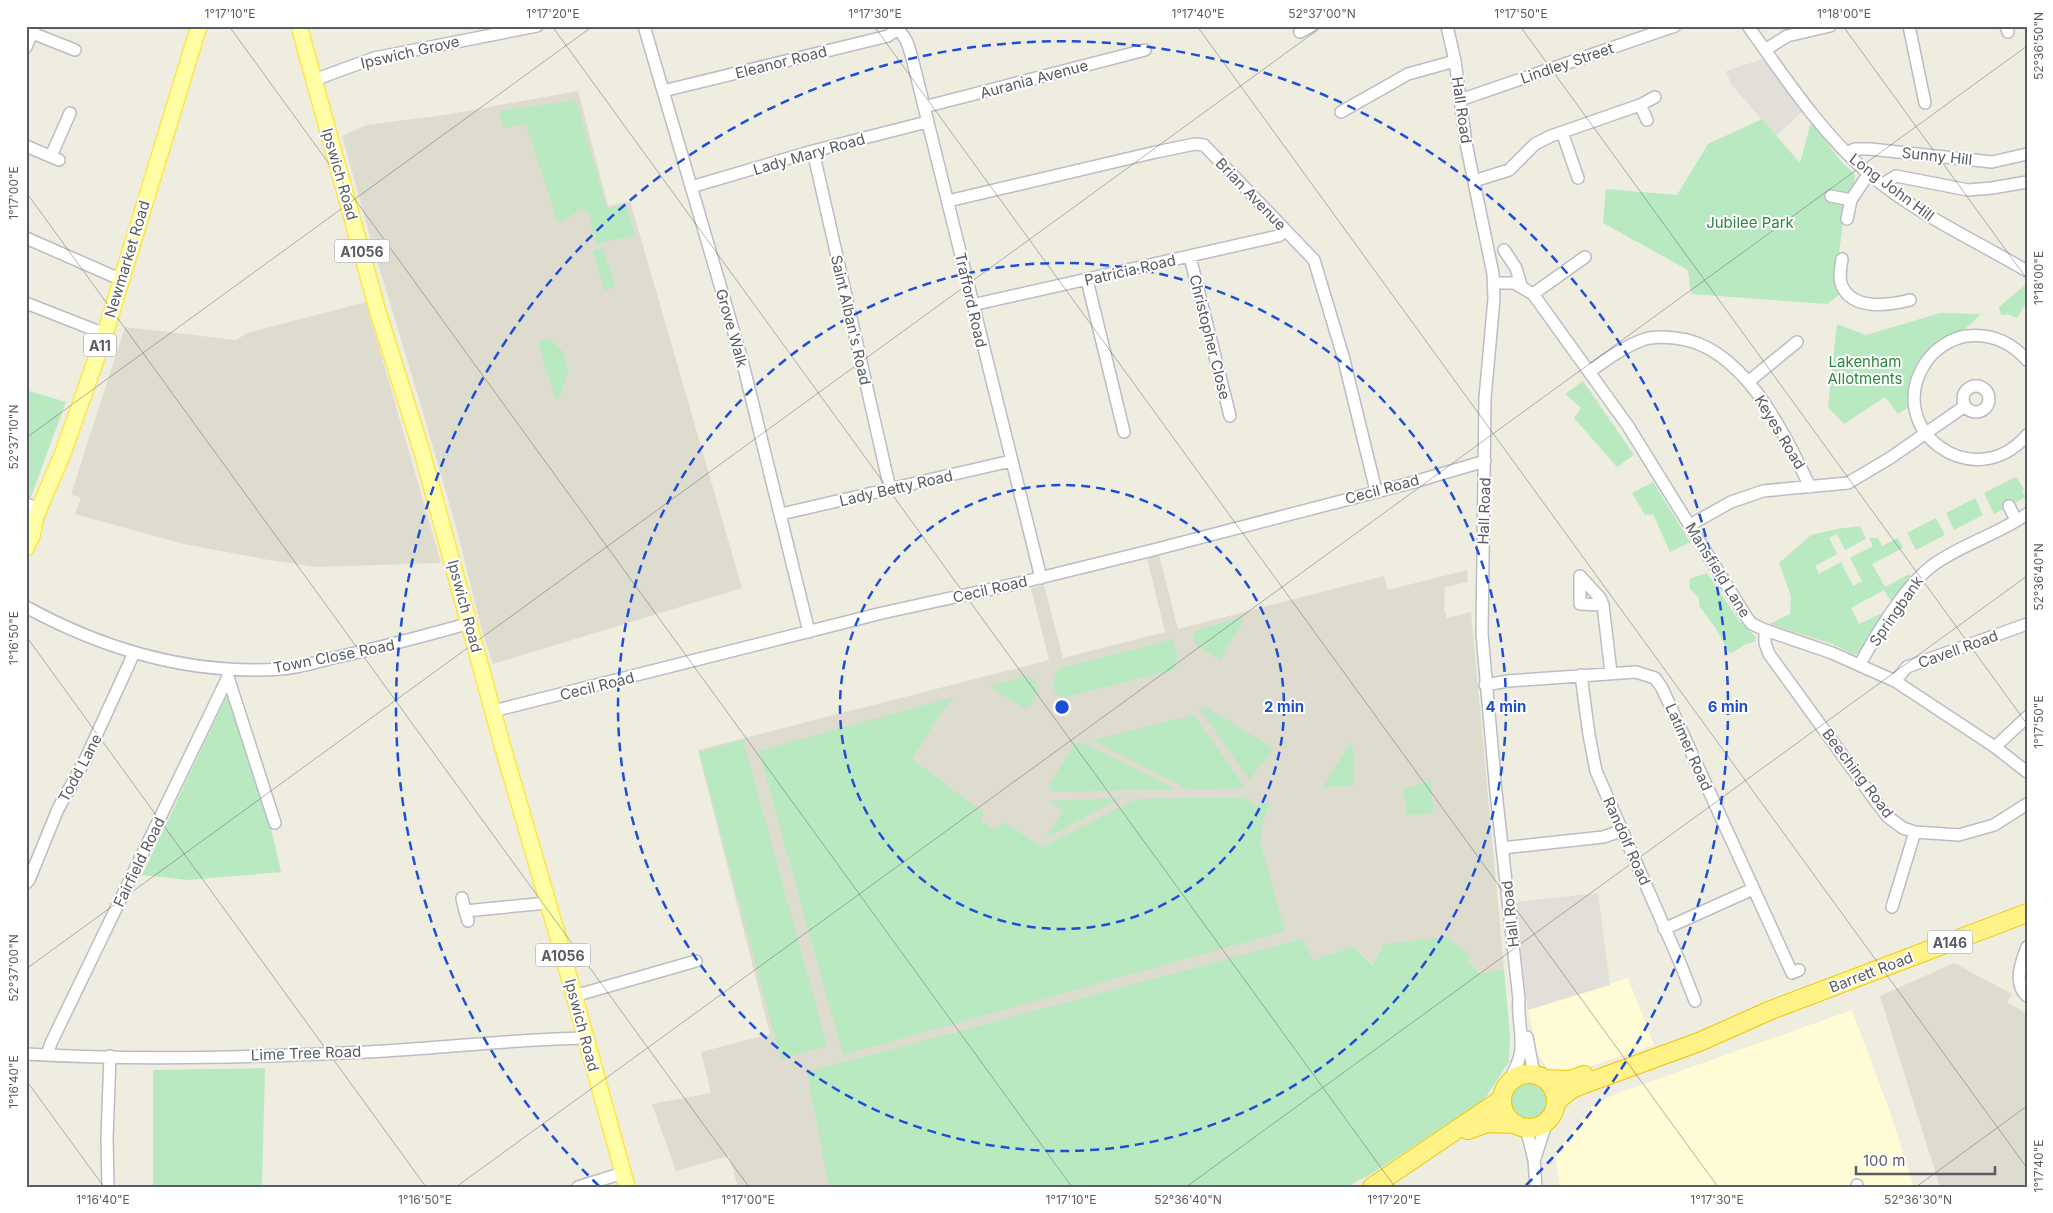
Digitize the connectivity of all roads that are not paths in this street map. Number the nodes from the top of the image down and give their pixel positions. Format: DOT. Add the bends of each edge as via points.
graph roads {
  1 [pos="200,26"];
  2 [pos="299,26"];
  3 [pos="537,26"];
  4 [pos="644,26"];
  5 [pos="1311,26"];
  6 [pos="1447,26"];
  7 [pos="1675,26"];
  8 [pos="1748,26"];
  9 [pos="1830,26"];
  10 [pos="1909,26"];
  11 [pos="900,29"];
  12 [pos="34,30"];
  13 [pos="1300,32"];
  14 [pos="26,47"];
  15 [pos="75,50"];
  16 [pos="1144,50"];
  17 [pos="1764,50"];
  18 [pos="1455,61"];
  19 [pos="314,80"];
  20 [pos="663,91"];
  21 [pos="1655,97"];
  22 [pos="1460,100"];
  23 [pos="1925,103"];
  24 [pos="1640,105"];
  25 [pos="924,107"];
  26 [pos="1341,112"];
  27 [pos="70,113"];
  28 [pos="1647,120"];
  29 [pos="927,122"];
  30 [pos="1562,132"];
  31 [pos="26,146"];
  32 [pos="813,151"];
  33 [pos="1847,153"];
  34 [pos="2027,154"];
  35 [pos="1869,173"];
  36 [pos="1578,178"];
  37 [pos="1914,178"];
  38 [pos="1474,181"];
  39 [pos="2027,182"];
  40 [pos="1883,184"];
  41 [pos="691,187"];
  42 [pos="1898,195"];
  43 [pos="1831,196"];
  44 [pos="1851,200"];
  45 [pos="948,202"];
  46 [pos="1847,219"];
  47 [pos="1286,231"];
  48 [pos="26,238"];
  49 [pos="1504,250"];
  50 [pos="1190,257"];
  51 [pos="1585,257"];
  52 [pos="1842,259"];
  53 [pos="2027,271"];
  54 [pos="122,280"];
  55 [pos="1087,280"];
  56 [pos="1494,283"];
  57 [pos="1520,285"];
  58 [pos="1533,294"];
  59 [pos="1910,300"];
  60 [pos="26,303"];
  61 [pos="972,306"];
  62 [pos="104,334"];
  63 [pos="1797,342"];
  64 [pos="2027,360"];
  65 [pos="1589,372"];
  66 [pos="1748,382"];
  67 [pos="1965,406"];
  68 [pos="1230,416"];
  69 [pos="1124,432"];
  70 [pos="1925,434"];
  71 [pos="2027,435"];
  72 [pos="1011,461"];
  73 [pos="1485,461"];
  74 [pos="1810,487"];
  75 [pos="890,489"];
  76 [pos="1376,491"];
  77 [pos="2009,506"];
  78 [pos="32,514"];
  79 [pos="781,514"];
  80 [pos="2027,514"];
  81 [pos="2016,520"];
  82 [pos="1690,525"];
  83 [pos="26,548"];
  84 [pos="1041,578"];
  85 [pos="1603,604"];
  86 [pos="26,607"];
  87 [pos="470,623"];
  88 [pos="2027,624"];
  89 [pos="1765,630"];
  90 [pos="809,632"];
  91 [pos="134,653"];
  92 [pos="1860,664"];
  93 [pos="228,673"];
  94 [pos="1611,673"];
  95 [pos="1581,675"];
  96 [pos="1895,681"];
  97 [pos="1485,685"];
  98 [pos="493,711"];
  99 [pos="2027,716"];
  100 [pos="1995,748"];
  101 [pos="2027,772"];
  102 [pos="2027,804"];
  103 [pos="275,823"];
  104 [pos="1621,831"];
  105 [pos="1915,832"];
  106 [pos="1502,848"];
  107 [pos="26,883"];
  108 [pos="1753,889"];
  109 [pos="462,898"];
  110 [pos="547,903"];
  111 [pos="1892,906"];
  112 [pos="2026,915"];
  113 [pos="1664,929"];
  114 [pos="2027,947"];
  115 [pos="696,961"];
  116 [pos="1791,973"];
  117 [pos="574,996"];
  118 [pos="2027,996"];
  119 [pos="1519,999"];
  120 [pos="1695,1001"];
  121 [pos="1771,1010"];
  122 [pos="585,1038"];
  123 [pos="26,1054"];
  124 [pos="47,1055"];
  125 [pos="110,1056"];
  126 [pos="1540,1077"];
  127 [pos="1505,1092"];
  128 [pos="1556,1101"];
  129 [pos="1547,1121"];
  130 [pos="1521,1126"];
  131 [pos="1449,1136"];
  132 [pos="1534,1160"];
  133 [pos="625,1180"];
  134 [pos="108,1187"];
  135 [pos="578,1187"];
  136 [pos="1372,1187"];
  137 [pos="1536,1187"];
  1 -- 54 [label="main road, Newmarket Road / A11"];
  2 -- 19 [label="main road, Ipswich Road / A1056"];
  3 -- 19 [label="street, Ipswich Grove" via="374,58"];
  4 -- 20 [label="street, Grove Walk"];
  5 -- 13 [label="street"];
  6 -- 18 [label="street, Hall Road"];
  7 -- 22 [label="street, Lindley Street"];
  8 -- 17 [label="street, Long John Hill"];
  9 -- 17 [label="street" via="1787,36"];
  10 -- 23 [label="street"];
  11 -- 20 [label="street, Eleanor Road" via="888,36"];
  11 -- 25 [label="street, Trafford Road" via="910,48"];
  12 -- 14 [label="street"];
  12 -- 15 [label="street"];
  16 -- 25 [label="street, Aurania Avenue"];
  17 -- 33 [label="street, Long John Hill"];
  18 -- 22 [label="street, Hall Road"];
  18 -- 26 [label="street" via="1408,74"];
  19 -- 87 [label="main road, Ipswich Road / A1056" via="378,312"];
  20 -- 41 [label="street, Grove Walk"];
  21 -- 24 [label="street"];
  22 -- 38 [label="street, Hall Road"];
  24 -- 28 [label="street"];
  24 -- 30 [label="street"];
  25 -- 29 [label="street, Trafford Road"];
  27 -- 31 [label="street" via="55,158"];
  29 -- 32 [label="street, Lady Mary Road"];
  29 -- 45 [label="street, Trafford Road"];
  30 -- 36 [label="street" via="1569,165"];
  30 -- 38 [label="street" via="1535,144 1509,170"];
  32 -- 41 [label="street, Lady Mary Road"];
  32 -- 75 [label="street, Saint Alban's Road"];
  33 -- 34 [label="street, Sunny Hill" via="1855,149 1870,149 1992,162"];
  33 -- 35 [label="street, Long John Hill"];
  35 -- 40 [label="street, Long John Hill"];
  35 -- 44 [label="street"];
  37 -- 39 [label="street" via="1968,190"];
  37 -- 40 [label="street" via="1896,176"];
  37 -- 42 [label="street"];
  38 -- 56 [label="street, Hall Road"];
  40 -- 42 [label="street, Long John Hill"];
  41 -- 79 [label="street, Grove Walk" via="742,360"];
  42 -- 53 [label="street, Long John Hill" via="1932,219"];
  43 -- 44 [label="street"];
  44 -- 46 [label="street"];
  45 -- 47 [label="street, Brian Avenue" via="1195,144 1204,145"];
  45 -- 61 [label="street, Trafford Road"];
  47 -- 50 [label="street, Patricia Road" via="1278,236"];
  47 -- 76 [label="street, Brian Avenue" via="1314,260 1343,356"];
  48 -- 54 [label="street"];
  49 -- 57 [label="street" via="1516,268"];
  50 -- 55 [label="street, Patricia Road"];
  50 -- 68 [label="street, Christopher Close"];
  51 -- 58 [label="street"];
  52 -- 59 [label="street" via="1840,280 1854,298 1875,306 1890,306"];
  54 -- 62 [label="main road, Newmarket Road / A11"];
  55 -- 61 [label="street, Patricia Road"];
  55 -- 69 [label="street"];
  56 -- 57 [label="street, Mansfield Lane"];
  56 -- 73 [label="street, Hall Road"];
  57 -- 58 [label="street, Mansfield Lane"];
  58 -- 65 [label="street, Mansfield Lane"];
  60 -- 62 [label="street"];
  61 -- 72 [label="street, Trafford Road"];
  62 -- 78 [label="main road, Newmarket Road / A11" via="63,453"];
  63 -- 66 [label="street"];
  64 -- 70 [label="street" via="2004,341 1990,337 1964,336 1940,347 1929,357 1916,383 1915,409"];
  65 -- 66 [label="street, Keyes Road" via="1622,350 1646,339 1663,336 1699,342 1731,362"];
  65 -- 82 [label="street, Mansfield Lane" via="1628,426"];
  66 -- 74 [label="street, Keyes Road" via="1770,412"];
  67 -- 70 [label="street"];
  70 -- 71 [label="street" via="1944,451 1977,460 2008,451"];
  70 -- 74 [label="street" via="1848,483"];
  72 -- 75 [label="street, Lady Betty Road"];
  72 -- 84 [label="street, Trafford Road"];
  73 -- 76 [label="street, Cecil Road"];
  73 -- 97 [label="street, Hall Road" via="1482,634"];
  74 -- 82 [label="street" via="1786,487 1746,496"];
  75 -- 79 [label="street, Lady Betty Road"];
  76 -- 84 [label="street, Cecil Road"];
  77 -- 81 [label="street"];
  78 -- 83 [label="main road, Newmarket Road / A11" via="32,536"];
  79 -- 90 [label="street, Grove Walk"];
  80 -- 81 [label="street, Springbank"];
  81 -- 92 [label="street, Springbank" via="1938,561 1922,574 1896,607"];
  82 -- 89 [label="street, Mansfield Lane" via="1747,618"];
  84 -- 90 [label="street, Cecil Road"];
  85 -- 94 [label="street"];
  86 -- 91 [label="street, Town Close Road" via="52,621"];
  87 -- 93 [label="street, Town Close Road" via="393,645 283,669"];
  87 -- 98 [label="main road, Ipswich Road / A1056"];
  88 -- 96 [label="street, Cavell Road" via="1907,667"];
  89 -- 92 [label="street, Mansfield Lane"];
  89 -- 105 [label="street, Beeching Road" via="1769,654 1877,803 1888,817"];
  90 -- 98 [label="street, Cecil Road"];
  91 -- 93 [label="street, Town Close Road"];
  91 -- 107 [label="street, Todd Lane"];
  92 -- 96 [label="street, Mansfield Lane"];
  93 -- 103 [label="street"];
  93 -- 124 [label="street, Fairfield Road"];
  94 -- 95 [label="street, Latimer Road"];
  94 -- 108 [label="street, Latimer Road" via="1647,675 1655,678 1662,688"];
  95 -- 97 [label="street, Latimer Road" via="1508,680"];
  95 -- 104 [label="street, Randolf Road" via="1596,771"];
  96 -- 100 [label="street, Mansfield Lane"];
  97 -- 106 [label="street, Hall Road"];
  98 -- 110 [label="main road, Ipswich Road / A1056"];
  99 -- 100 [label="street"];
  100 -- 101 [label="street, Mansfield Lane"];
  102 -- 105 [label="street, Beeching Road" via="1994,825 1959,835"];
  104 -- 106 [label="street" via="1603,837"];
  104 -- 113 [label="street, Randolf Road"];
  105 -- 111 [label="street"];
  106 -- 119 [label="street, Hall Road"];
  108 -- 113 [label="street"];
  108 -- 116 [label="street, Latimer Road"];
  109 -- 110 [label="street" via="467,916"];
  110 -- 117 [label="main road, Ipswich Road / A1056"];
  112 -- 121 [label="highway, Barrett Road / A146"];
  113 -- 120 [label="street, Randolf Road"];
  114 -- 118 [label="street" via="2018,984"];
  115 -- 117 [label="street"];
  117 -- 122 [label="main road, Ipswich Road / A1056"];
  119 -- 126 [label="street, Hall Road" via="1524,1012 1528,1051"];
  119 -- 127 [label="street, Hall Road" via="1520,1057"];
  121 -- 126 [label="highway, Barrett Road / A146" via="1570,1080"];
  121 -- 128 [label="highway, Barrett Road / A146" via="1699,1042 1572,1089"];
  122 -- 125 [label="street, Lime Tree Road" via="387,1051 157,1058"];
  122 -- 133 [label="main road, Ipswich Road / A1056"];
  123 -- 124 [label="street, Lime Tree Road"];
  124 -- 125 [label="street, Lime Tree Road"];
  125 -- 134 [label="street"];
  126 -- 127 [label="highway, A146" via="1525,1074 1515,1077"];
  126 -- 128 [label="highway, Hall Road" via="1554,1090"];
  127 -- 130 [label="highway" via="1506,1115"];
  127 -- 131 [label="highway, A146" via="1495,1106"];
  128 -- 129 [label="highway" via="1554,1112"];
  129 -- 130 [label="highway, A146" via="1533,1128"];
  129 -- 132 [label="street"];
  130 -- 131 [label="highway, A146" via="1486,1123"];
  130 -- 132 [label="street"];
  131 -- 136 [label="highway, A146"];
  132 -- 137 [label="street"];
  133 -- 135 [label="street"];
}
